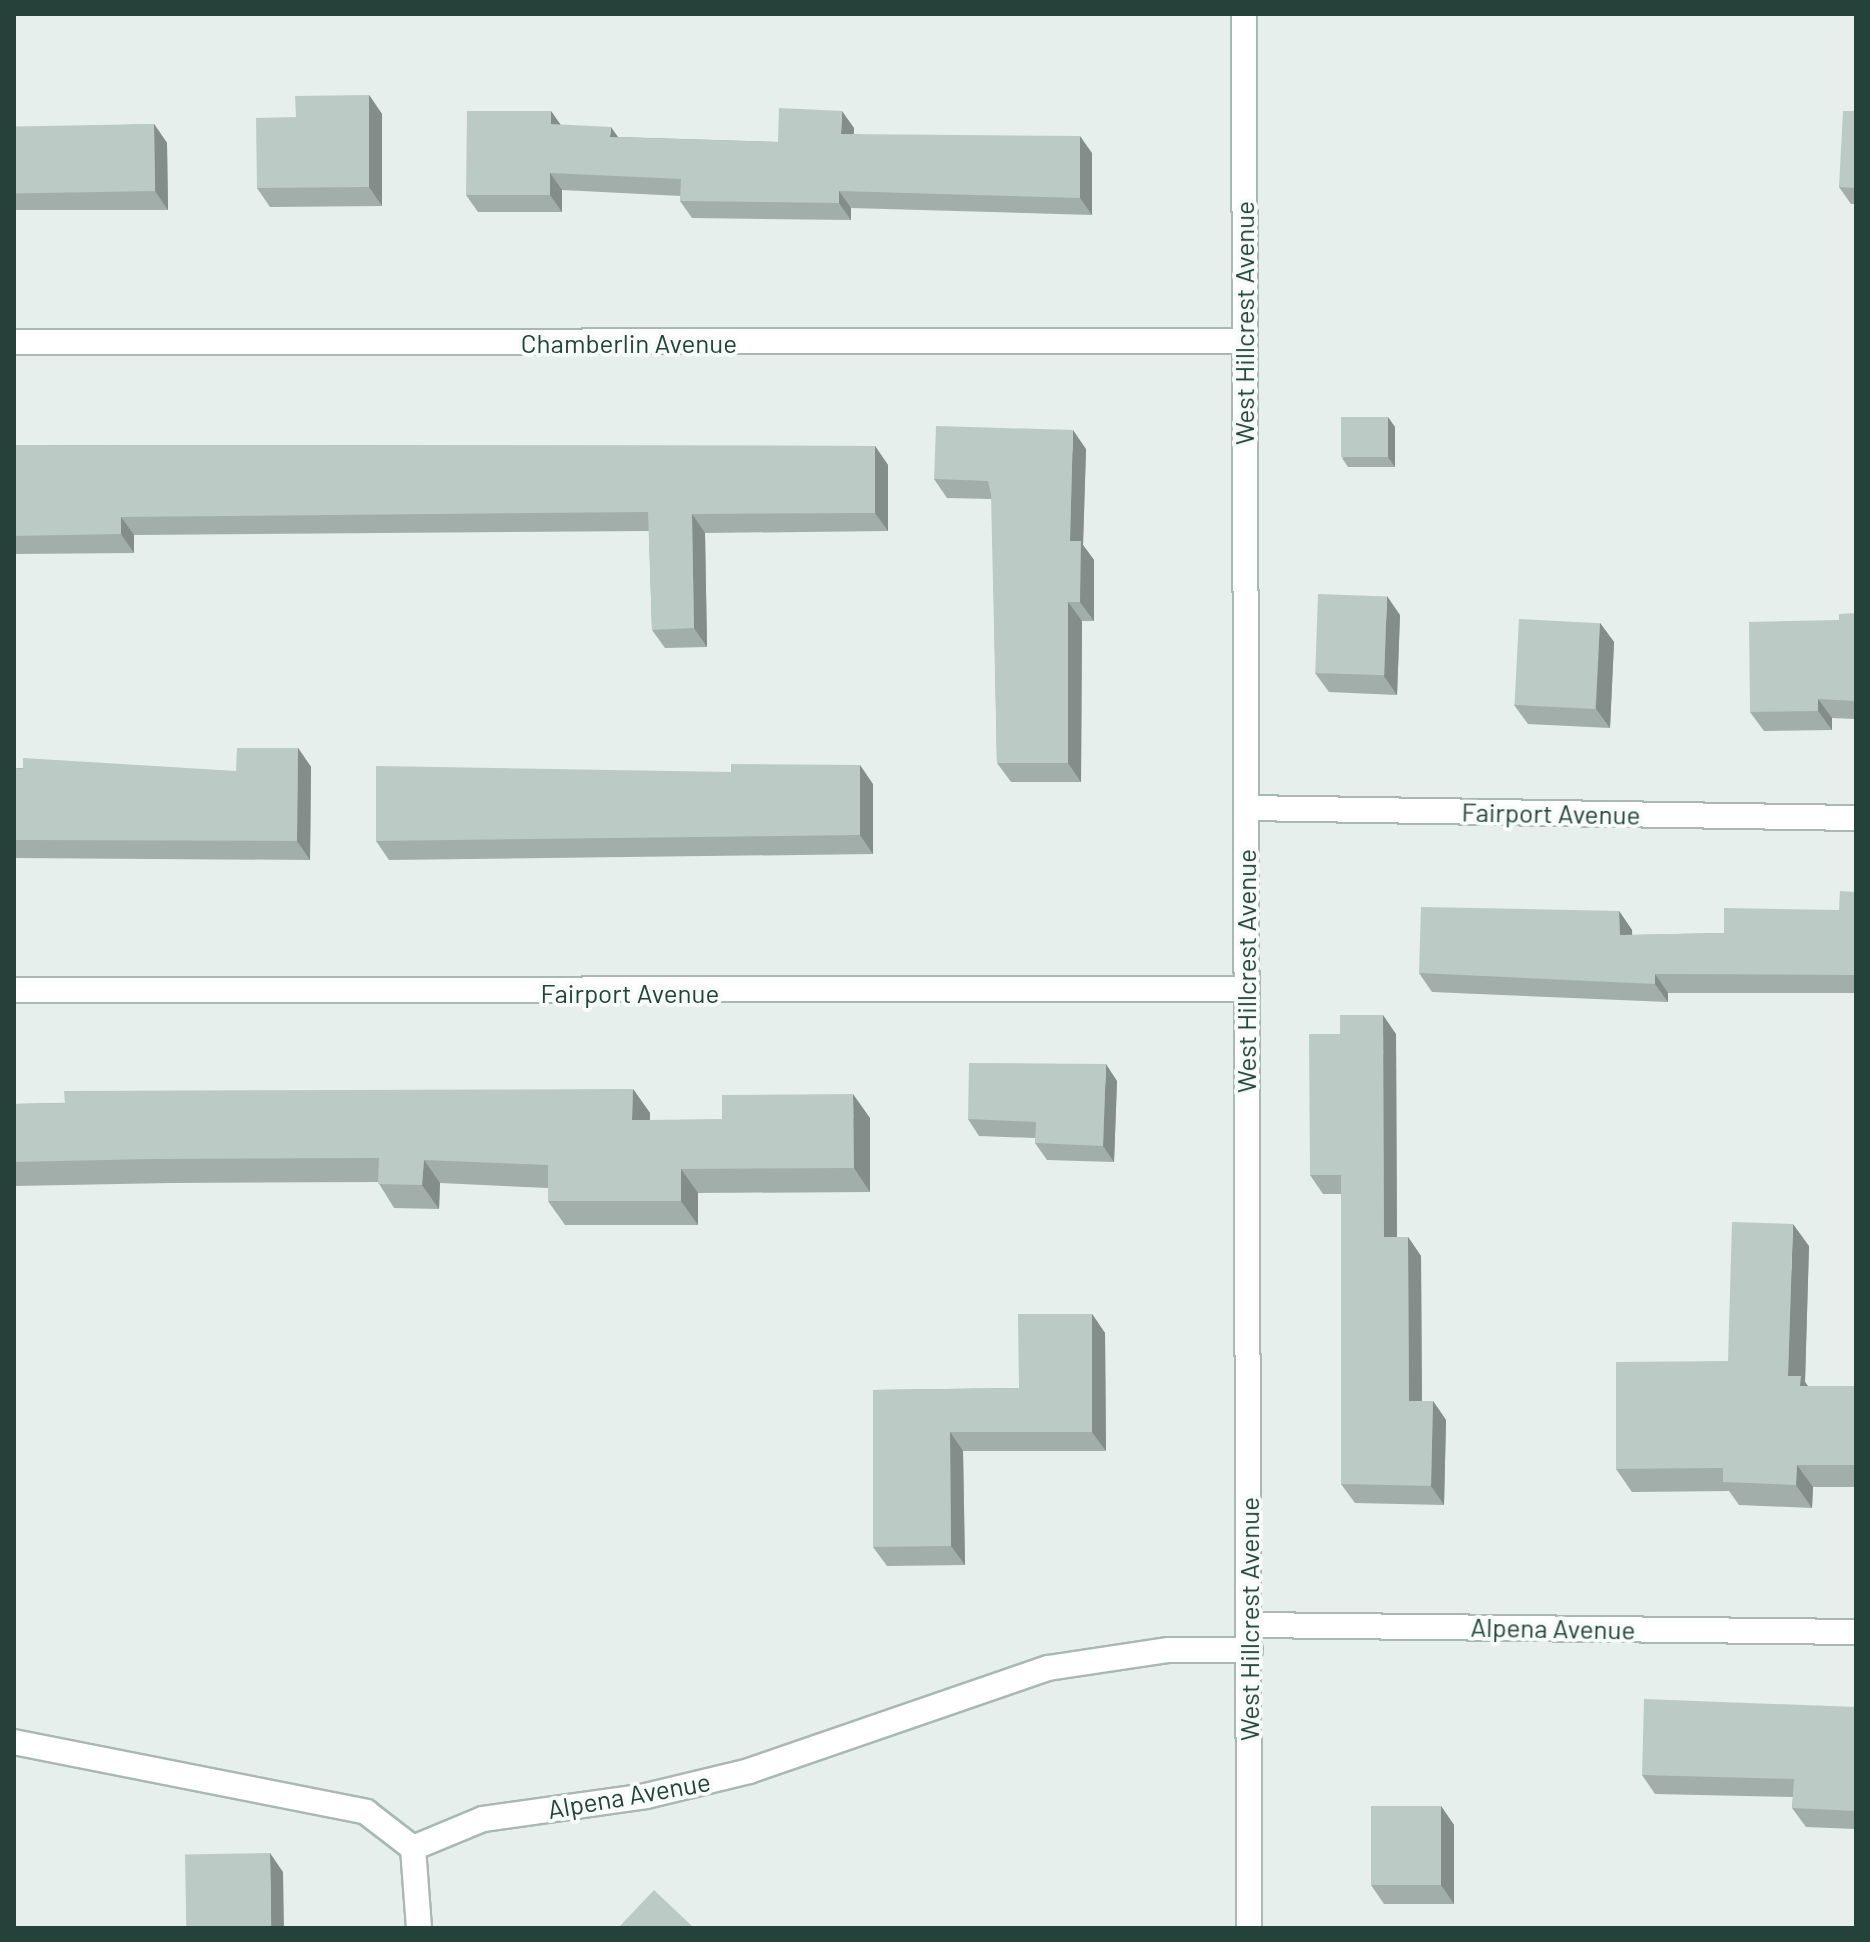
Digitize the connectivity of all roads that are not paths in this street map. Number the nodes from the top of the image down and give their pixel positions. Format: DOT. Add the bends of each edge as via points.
graph roads {
  1 [pos="1244,14"];
  2 [pos="1244,341"];
  3 [pos="14,342"];
  4 [pos="1246,808"];
  5 [pos="1856,818"];
  6 [pos="1246,989"];
  7 [pos="14,990"];
  8 [pos="1250,1625"];
  9 [pos="1856,1632"];
  10 [pos="1250,1650"];
  11 [pos="14,1742"];
  12 [pos="413,1848"];
  13 [pos="419,1928"];
  14 [pos="1249,1928"];
  1 -- 2 [label="street, West Hillcrest Avenue"];
  2 -- 3 [label="street, Chamberlin Avenue"];
  2 -- 4 [label="street, West Hillcrest Avenue"];
  4 -- 5 [label="street, Fairport Avenue"];
  4 -- 6 [label="street, West Hillcrest Avenue"];
  6 -- 7 [label="street, Fairport Avenue"];
  6 -- 8 [label="street, West Hillcrest Avenue"];
  8 -- 9 [label="street, Alpena Avenue"];
  8 -- 10 [label="street, West Hillcrest Avenue"];
  10 -- 12 [label="street, Alpena Avenue" via="1169,1650 1048,1668 749,1771 646,1796 483,1819"];
  10 -- 14 [label="street, West Hillcrest Avenue"];
  11 -- 12 [label="street" via="316,1798 366,1812"];
  12 -- 13 [label="street"];
}
